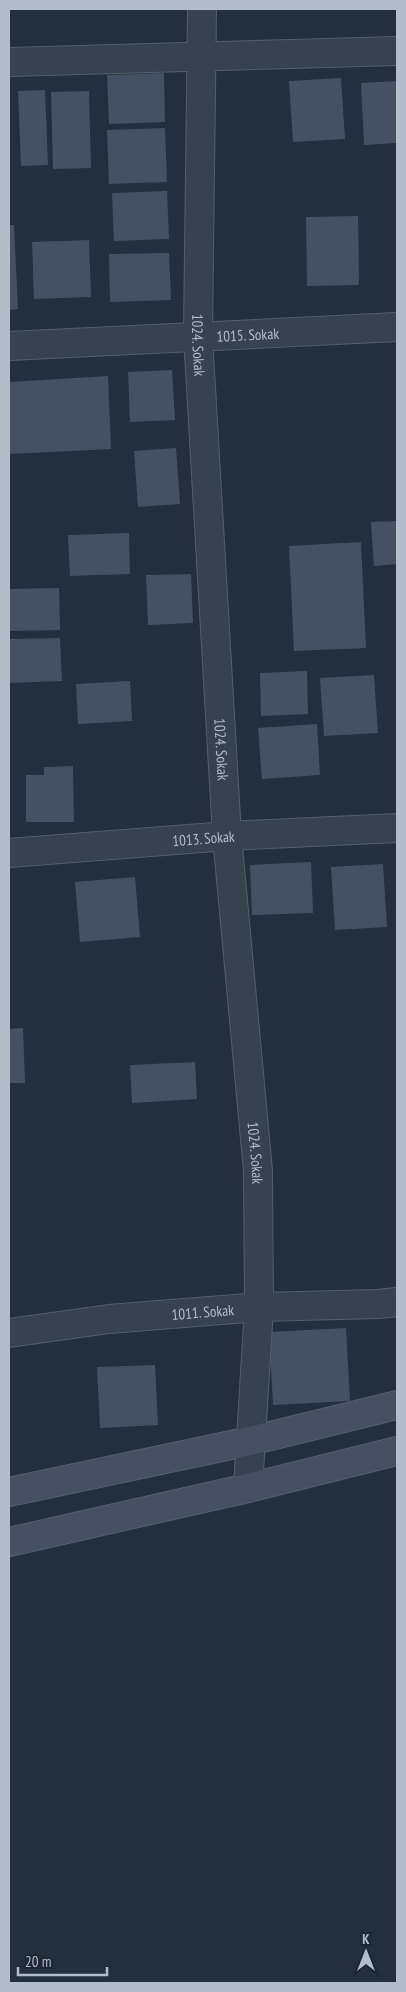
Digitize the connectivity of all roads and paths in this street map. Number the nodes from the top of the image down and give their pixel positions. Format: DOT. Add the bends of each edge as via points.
graph roads {
  1 [pos="202,9"];
  2 [pos="397,51"];
  3 [pos="202,57"];
  4 [pos="9,62"];
  5 [pos="397,327"];
  6 [pos="198,336"];
  7 [pos="9,346"];
  8 [pos="397,828"];
  9 [pos="227,836"];
  10 [pos="9,853"];
  11 [pos="397,1302"];
  12 [pos="259,1307"];
  13 [pos="9,1333"];
  14 [pos="397,1405"];
  15 [pos="250,1441"];
  16 [pos="397,1451"];
  17 [pos="248,1488"];
  18 [pos="9,1492"];
  19 [pos="9,1542"];
  1 -- 3 [label="street, 1024. Sokak"];
  2 -- 3 [label="street"];
  3 -- 4 [label="street"];
  3 -- 6 [label="street, 1024. Sokak"];
  5 -- 6 [label="street, 1015. Sokak"];
  6 -- 7 [label="street, 1015. Sokak"];
  6 -- 9 [label="street, 1024. Sokak"];
  8 -- 9 [label="street, 1013. Sokak"];
  9 -- 10 [label="street, 1013. Sokak"];
  9 -- 12 [label="street, 1024. Sokak" via="258,1171"];
  11 -- 12 [label="street, 1011. Sokak"];
  12 -- 13 [label="street, 1011. Sokak" via="109,1319"];
  12 -- 15 [label="street, 1024. Sokak"];
  14 -- 15 [label="street"];
  15 -- 17 [label="street, 1024. Sokak"];
  15 -- 18 [label="street"];
  16 -- 17 [label="street"];
  17 -- 19 [label="street"];
}
